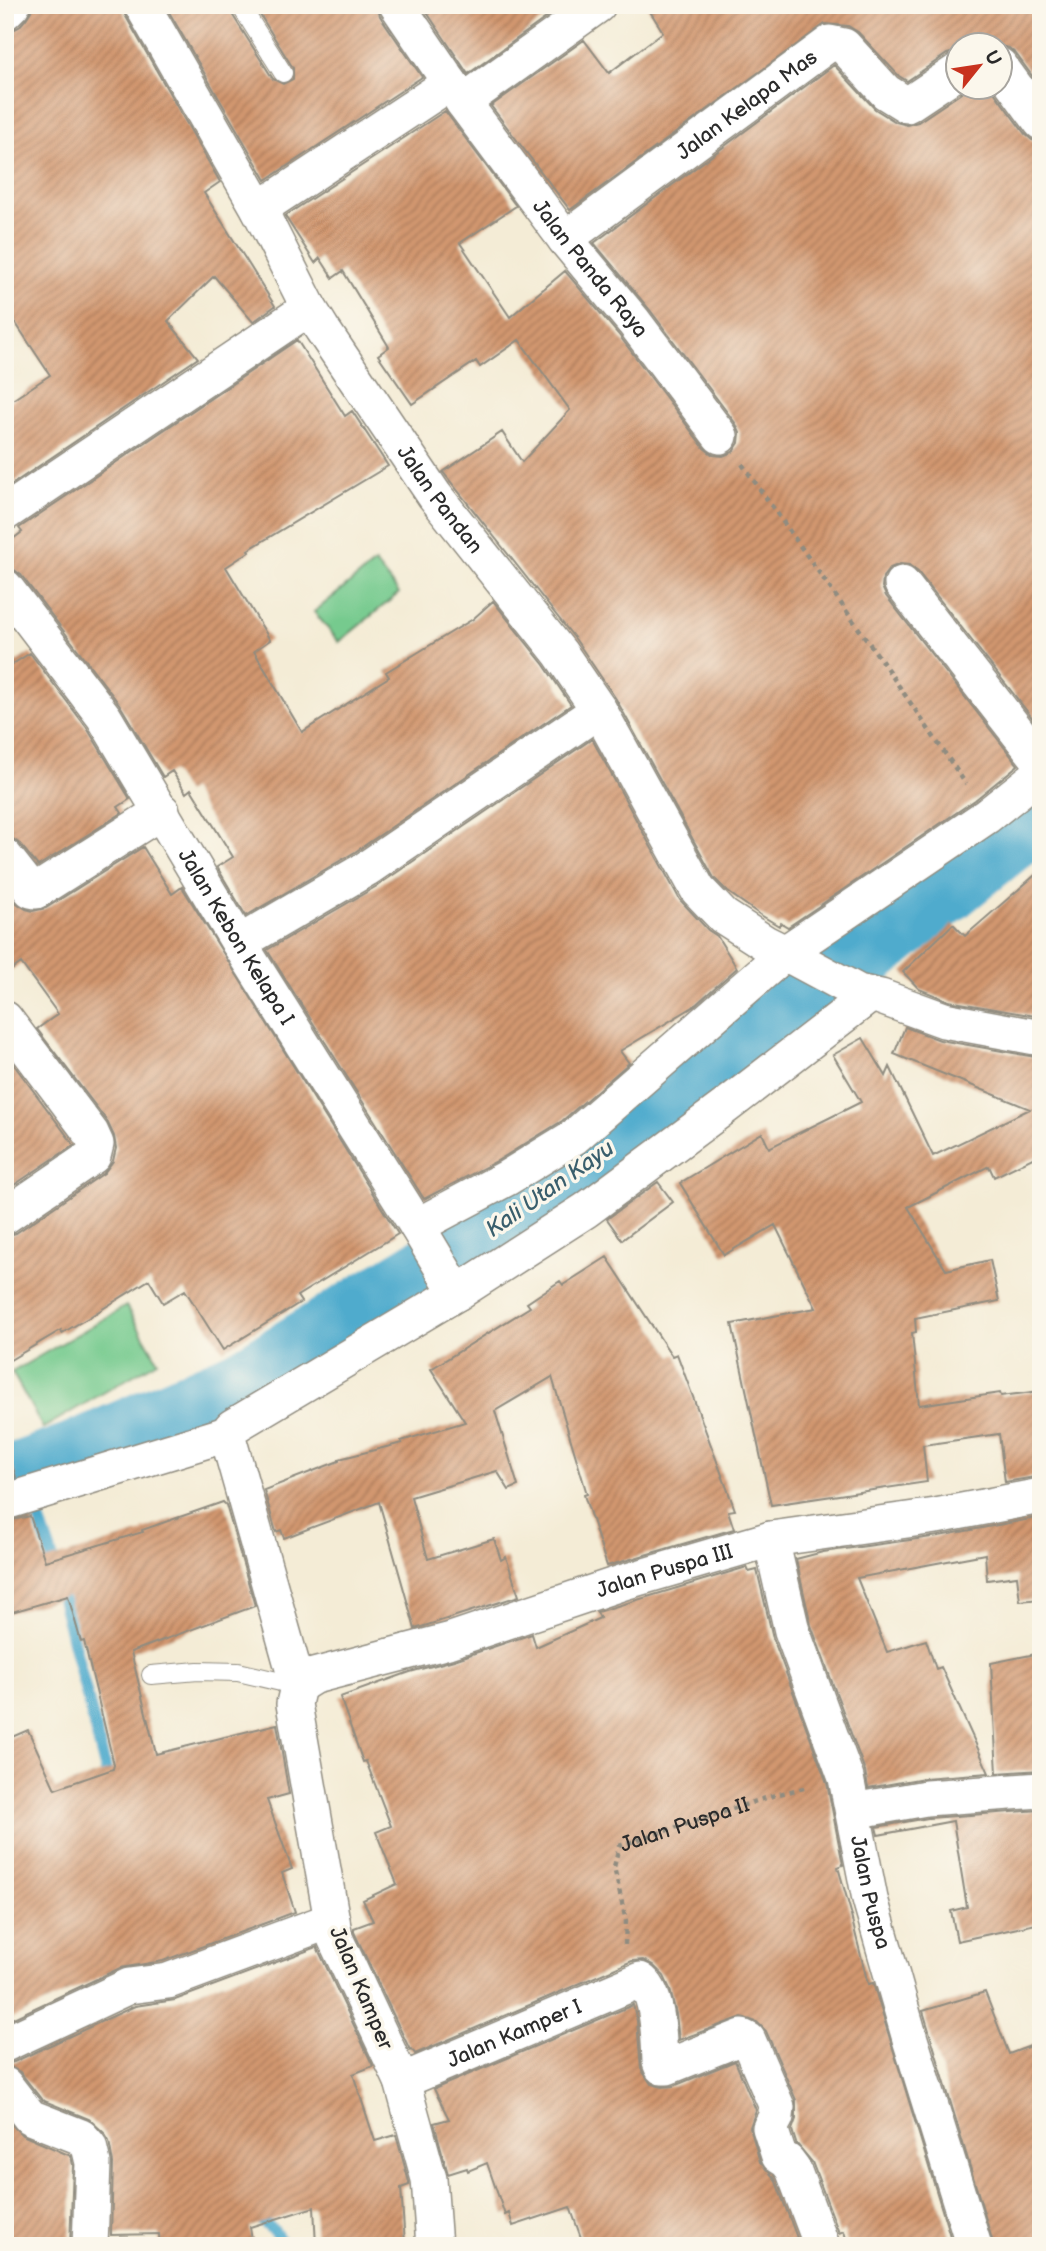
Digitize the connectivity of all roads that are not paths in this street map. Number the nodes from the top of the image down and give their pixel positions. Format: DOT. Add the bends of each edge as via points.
graph roads {
  1 [pos="12,5"];
  2 [pos="142,5"];
  3 [pos="240,5"];
  4 [pos="397,5"];
  5 [pos="596,6"];
  6 [pos="5,12"];
  7 [pos="283,73"];
  8 [pos="944,80"];
  9 [pos="1014,85"];
  10 [pos="457,93"];
  11 [pos="1041,122"];
  12 [pos="259,209"];
  13 [pos="565,239"];
  14 [pos="309,308"];
  15 [pos="720,436"];
  16 [pos="5,513"];
  17 [pos="902,584"];
  18 [pos="5,587"];
  19 [pos="599,710"];
  20 [pos="1041,762"];
  21 [pos="1041,773"];
  22 [pos="162,811"];
  23 [pos="5,857"];
  24 [pos="239,943"];
  25 [pos="787,954"];
  26 [pos="864,994"];
  27 [pos="5,1018"];
  28 [pos="1041,1038"];
  29 [pos="5,1216"];
  30 [pos="421,1232"];
  31 [pos="450,1283"];
  32 [pos="227,1434"];
  33 [pos="1041,1496"];
  34 [pos="20,1497"];
  35 [pos="771,1539"];
  36 [pos="151,1675"];
  37 [pos="298,1686"];
  38 [pos="1041,1790"];
  39 [pos="850,1794"];
  40 [pos="331,1920"];
  41 [pos="5,2044"];
  42 [pos="402,2081"];
  43 [pos="5,2085"];
  44 [pos="90,2246"];
  45 [pos="434,2246"];
  46 [pos="822,2246"];
  47 [pos="974,2246"];
  1 -- 6 [label="street"];
  2 -- 12 [label="street, Jalan Pandan"];
  3 -- 7 [label="lane"];
  4 -- 10 [label="street, Jalan Panda Raya"];
  5 -- 10 [label="street"];
  8 -- 13 [label="street, Jalan Kelapa Mas" via="907,105 886,92 844,46 830,43"];
  9 -- 11 [label="street"];
  10 -- 12 [label="street"];
  10 -- 13 [label="street, Jalan Panda Raya"];
  12 -- 14 [label="street, Jalan Pandan"];
  13 -- 15 [label="street, Jalan Panda Raya"];
  14 -- 16 [label="street"];
  14 -- 19 [label="street, Jalan Pandan" via="435,496 560,653"];
  17 -- 20 [label="street"];
  18 -- 22 [label="street, Jalan Kebon Kelapa I" via="104,717"];
  19 -- 24 [label="street" via="366,869"];
  19 -- 25 [label="street, Jalan Pandan" via="698,890 723,916"];
  21 -- 25 [label="street" via="987,816"];
  22 -- 23 [label="street" via="36,891"];
  22 -- 24 [label="street, Jalan Kebon Kelapa I"];
  24 -- 30 [label="street, Jalan Kebon Kelapa I"];
  25 -- 26 [label="street, Jalan Pandan"];
  25 -- 30 [label="street" via="573,1137"];
  26 -- 28 [label="street, Jalan Pandan" via="944,1020"];
  26 -- 31 [label="street" via="726,1106 586,1210"];
  27 -- 29 [label="street" via="96,1144 93,1156"];
  30 -- 31 [label="street, Jalan Kebon Kelapa I"];
  31 -- 32 [label="street"];
  32 -- 34 [label="street"];
  32 -- 37 [label="street, Jalan Kamper"];
  33 -- 35 [label="street, Jalan Puspa III"];
  35 -- 37 [label="street, Jalan Puspa III" via="449,1641 314,1676"];
  35 -- 39 [label="street, Jalan Puspa" via="792,1631"];
  36 -- 37 [label="lane" via="238,1672"];
  37 -- 40 [label="street, Jalan Kamper" via="294,1704"];
  38 -- 39 [label="street" via="926,1798"];
  39 -- 47 [label="street, Jalan Puspa" via="891,1977"];
  40 -- 41 [label="street" via="181,1976 129,1986"];
  40 -- 42 [label="street, Jalan Kamper" via="335,1938"];
  42 -- 45 [label="street, Jalan Kamper" via="429,2179"];
  42 -- 46 [label="street, Jalan Kamper I" via="640,1980 647,1987 658,2023 662,2067 742,2037 748,2040 777,2106 770,2128 779,2156 793,2169"];
  43 -- 44 [label="street" via="30,2117 80,2137 89,2146 93,2163"];
}
